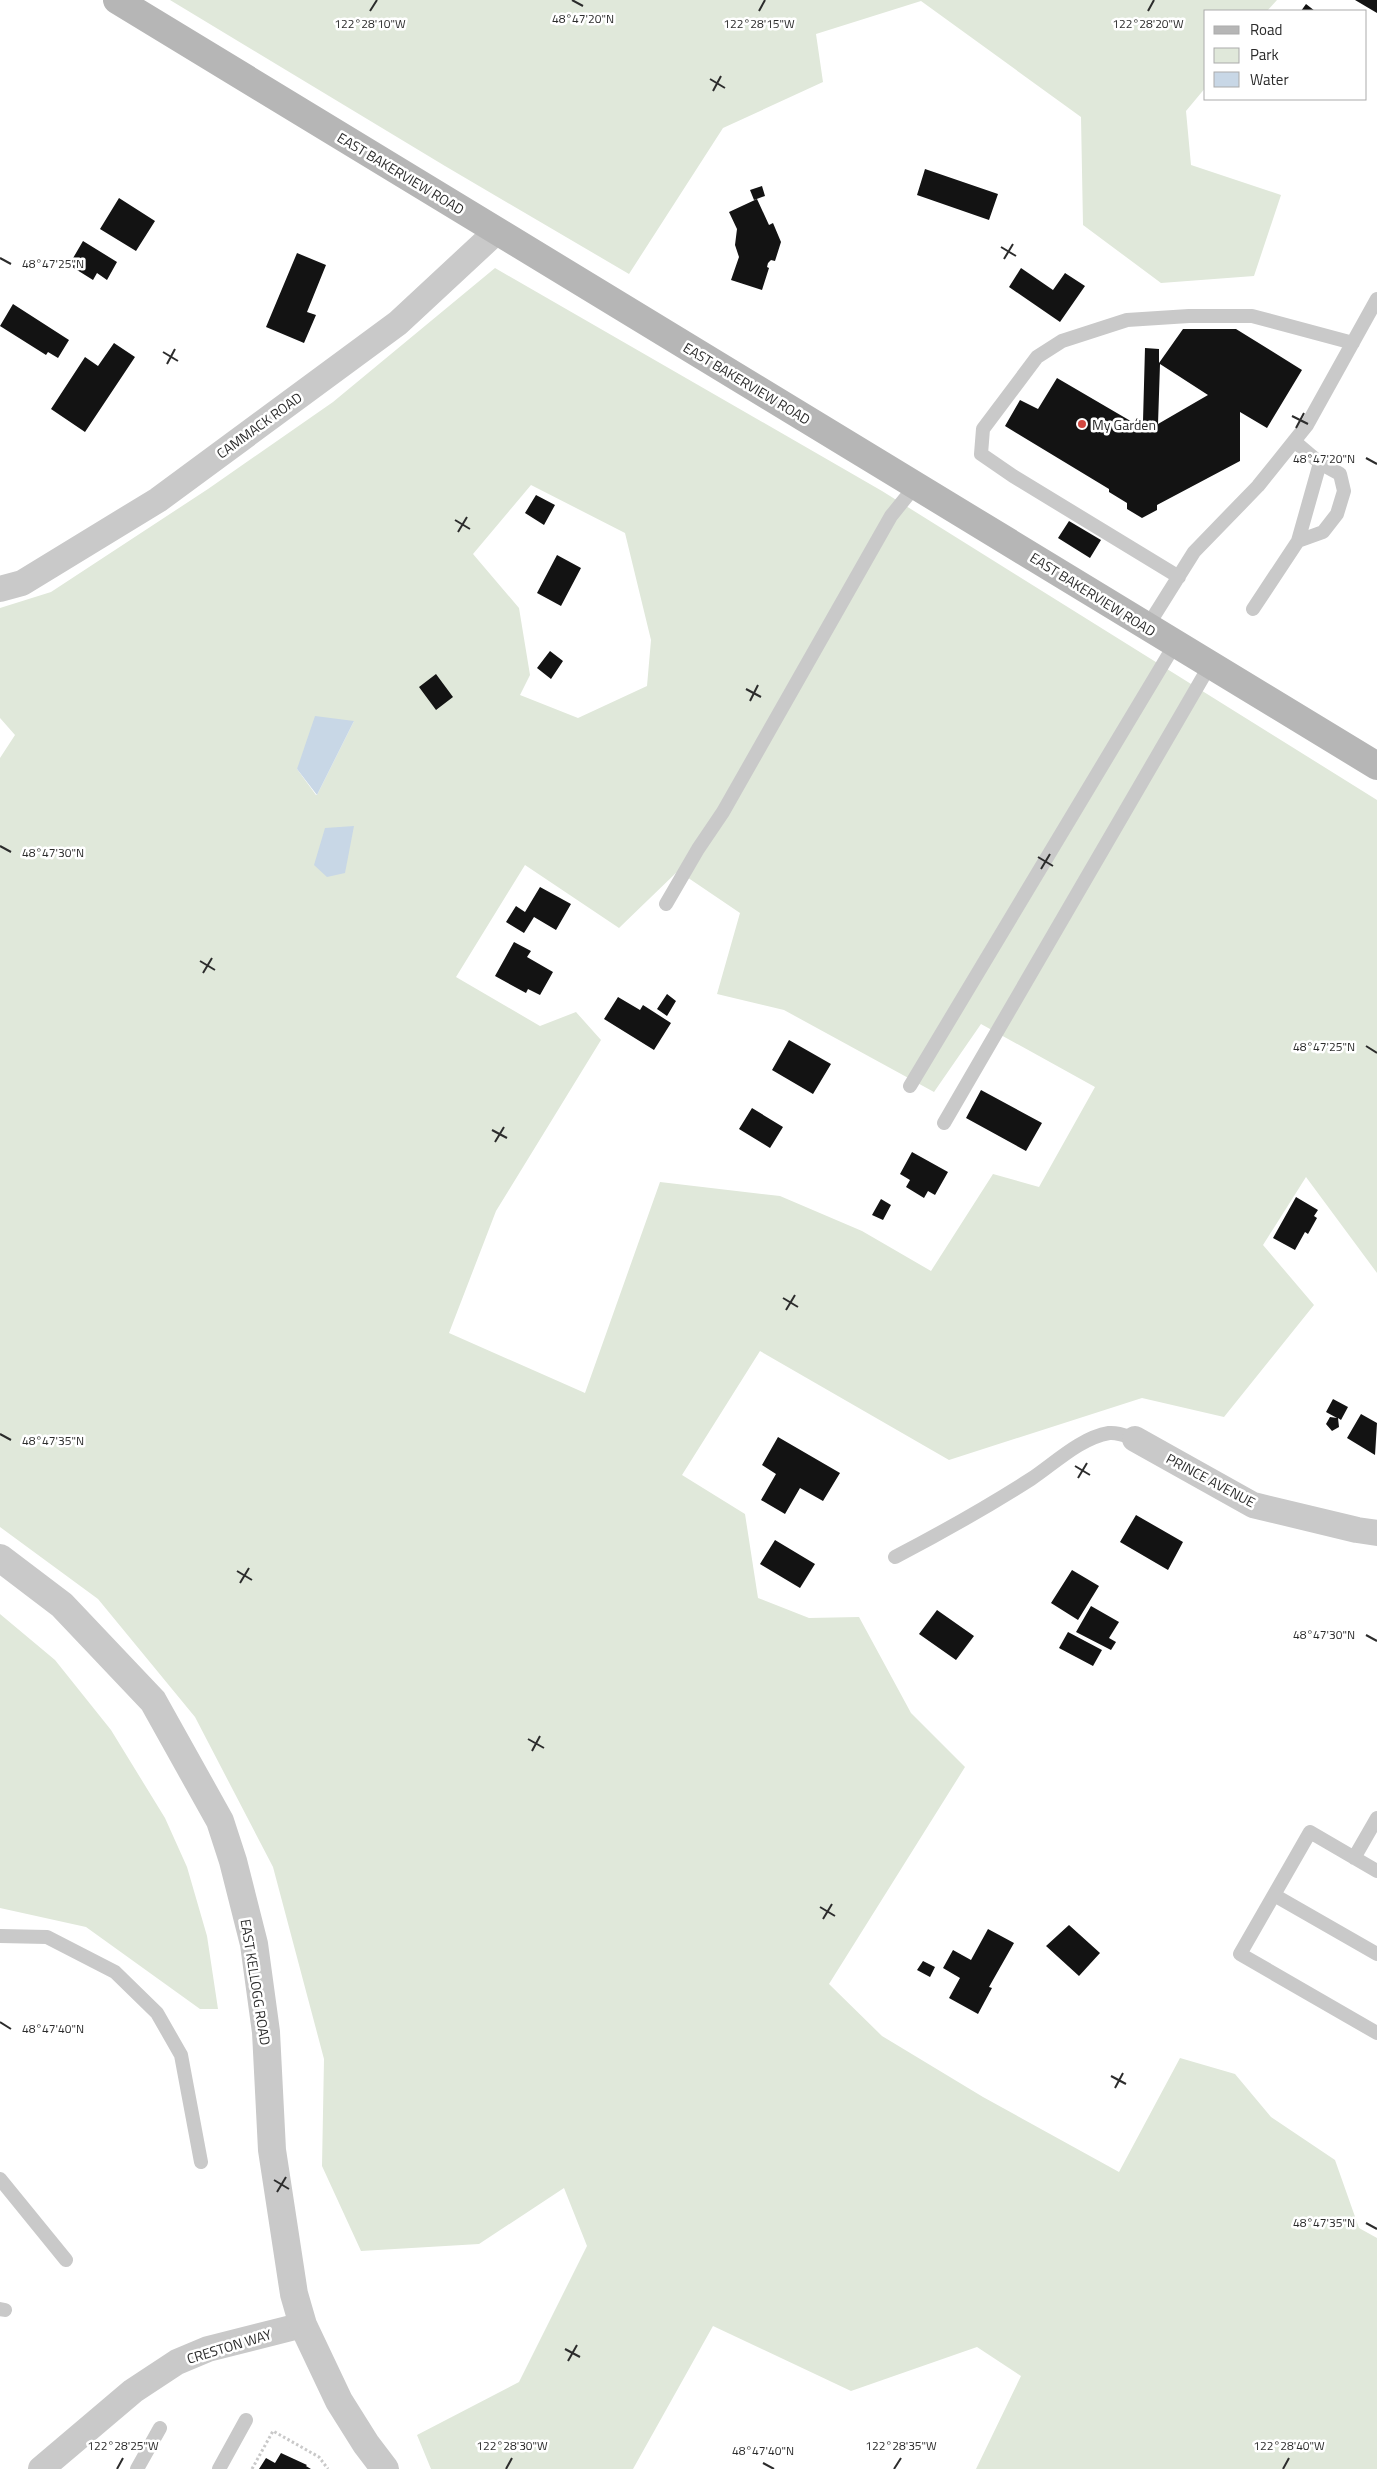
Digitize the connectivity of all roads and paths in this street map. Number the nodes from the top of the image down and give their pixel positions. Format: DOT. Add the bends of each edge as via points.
graph roads {
  1 [pos="117,0"];
  2 [pos="497,232"];
  3 [pos="1377,299"];
  4 [pos="1354,342"];
  5 [pos="1294,441"];
  6 [pos="1320,463"];
  7 [pos="916,486"];
  8 [pos="1298,541"];
  9 [pos="1179,577"];
  10 [pos="0,589"];
  11 [pos="1253,609"];
  12 [pos="1147,627"];
  13 [pos="1175,644"];
  14 [pos="1210,665"];
  15 [pos="1377,766"];
  16 [pos="666,904"];
  17 [pos="910,1086"];
  18 [pos="944,1123"];
  19 [pos="1135,1439"];
  20 [pos="1377,1533"];
  21 [pos="895,1556"];
  22 [pos="0,1558"];
  23 [pos="1377,1818"];
  24 [pos="1354,1858"];
  25 [pos="1377,1871"];
  26 [pos="1274,1895"];
  27 [pos="0,1936"];
  28 [pos="1377,1954"];
  29 [pos="1377,2033"];
  30 [pos="201,2162"];
  31 [pos="0,2179"];
  32 [pos="66,2260"];
  33 [pos="303,2325"];
  34 [pos="246,2420"];
  35 [pos="160,2428"];
  36 [pos="41,2469"];
  37 [pos="137,2469"];
  38 [pos="219,2469"];
  39 [pos="252,2469"];
  40 [pos="328,2469"];
  41 [pos="385,2469"];
  1 -- 2 [label="main road, EAST BAKERVIEW ROAD"];
  2 -- 7 [label="main road, EAST BAKERVIEW ROAD"];
  2 -- 10 [label="street, CAMMACK ROAD" via="398,323 158,500 22,583"];
  3 -- 4 [label="lane"];
  4 -- 5 [label="lane" via="1307,425"];
  4 -- 9 [label="lane" via="1252,316 1127,320 1062,340 1037,357 982,429 981,454"];
  5 -- 6 [label="lane"];
  5 -- 9 [label="lane" via="1258,486 1194,552"];
  6 -- 8 [label="lane"];
  6 -- 8 [label="lane" via="1340,474 1344,491 1337,514 1323,532"];
  7 -- 12 [label="main road, EAST BAKERVIEW ROAD"];
  7 -- 16 [label="lane" via="891,516 723,812"];
  8 -- 11 [label="lane"];
  9 -- 12 [label="lane"];
  12 -- 13 [label="main road, EAST BAKERVIEW ROAD"];
  13 -- 14 [label="main road, EAST BAKERVIEW ROAD"];
  13 -- 17 [label="lane"];
  14 -- 15 [label="main road, EAST BAKERVIEW ROAD"];
  14 -- 18 [label="lane"];
  19 -- 20 [label="street, PRINCE AVENUE" via="1253,1505"];
  19 -- 21 [label="lane" via="1121,1433 1108,1433 1078,1446 955,1526"];
  22 -- 33 [label="street, EAST KELLOGG ROAD" via="62,1605 154,1701 220,1821 254,1944 266,2032 272,2150 289,2271"];
  23 -- 24 [label="lane"];
  24 -- 25 [label="lane"];
  24 -- 26 [label="lane" via="1310,1832"];
  26 -- 28 [label="lane"];
  26 -- 29 [label="lane" via="1240,1954"];
  27 -- 30 [label="lane" via="47,1937 115,1972 157,2013 181,2054"];
  31 -- 32 [label="lane"];
  33 -- 36 [label="street, CRESTON WAY" via="208,2350 177,2362 133,2391"];
  33 -- 41 [label="street, EAST KELLOGG ROAD" via="339,2401"];
  34 -- 38 [label="lane"];
  35 -- 37 [label="lane"];
  39 -- 40 [label="path" via="274,2431 319,2457"];
}
